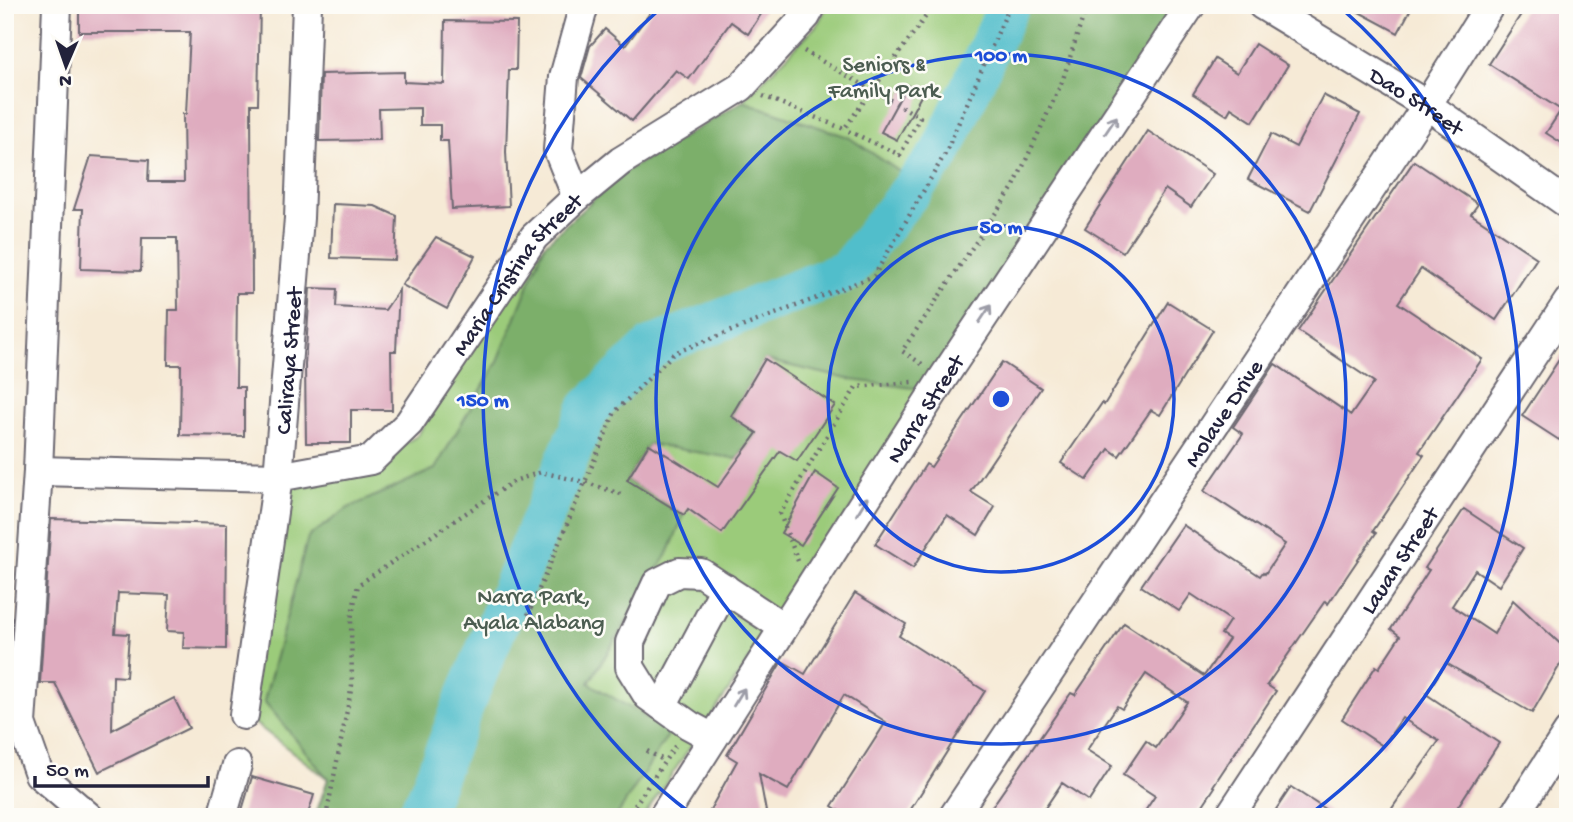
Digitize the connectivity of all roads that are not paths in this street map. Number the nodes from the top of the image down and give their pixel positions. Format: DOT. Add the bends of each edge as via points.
graph roads {
  1 [pos="57,5"];
  2 [pos="307,5"];
  3 [pos="584,5"];
  4 [pos="812,5"];
  5 [pos="1191,5"];
  6 [pos="1262,5"];
  7 [pos="1490,5"];
  8 [pos="1427,105"];
  9 [pos="577,197"];
  10 [pos="1568,204"];
  11 [pos="1568,302"];
  12 [pos="38,471"];
  13 [pos="278,477"];
  14 [pos="725,588"];
  15 [pos="783,627"];
  16 [pos="662,706"];
  17 [pos="244,715"];
  18 [pos="701,731"];
  19 [pos="1568,732"];
  20 [pos="237,765"];
  21 [pos="89,817"];
  22 [pos="222,817"];
  23 [pos="663,817"];
  24 [pos="953,817"];
  25 [pos="1229,817"];
  26 [pos="1513,817"];
  1 -- 12 [label="street"];
  2 -- 13 [label="street, Caliraya Street" via="299,218"];
  3 -- 9 [label="street" via="564,77 558,150"];
  4 -- 9 [label="street, Maria Cristina Street" via="741,87 621,161"];
  15 -- 5 [label="street, Narra Street, one-way"];
  6 -- 8 [label="street, Dao Street"];
  7 -- 8 [label="street, Molave Drive"];
  8 -- 10 [label="street, Dao Street"];
  8 -- 24 [label="street, Molave Drive"];
  9 -- 13 [label="street, Maria Cristina Street" via="534,237 409,423 371,460"];
  11 -- 25 [label="street, Lauan Street"];
  12 -- 13 [label="street, Maria Cristina Street"];
  12 -- 21 [label="street" via="21,723 39,774"];
  13 -- 17 [label="street, Caliraya Street"];
  14 -- 15 [label="street"];
  14 -- 16 [label="street"];
  14 -- 16 [label="street" via="701,572 679,572 657,583 630,642 630,667 648,696"];
  18 -- 15 [label="street, Narra Street, one-way"];
  16 -- 18 [label="street"];
  18 -- 23 [label="street, Narra Street"];
  19 -- 26 [label="street"];
  20 -- 22 [label="street"];
}
